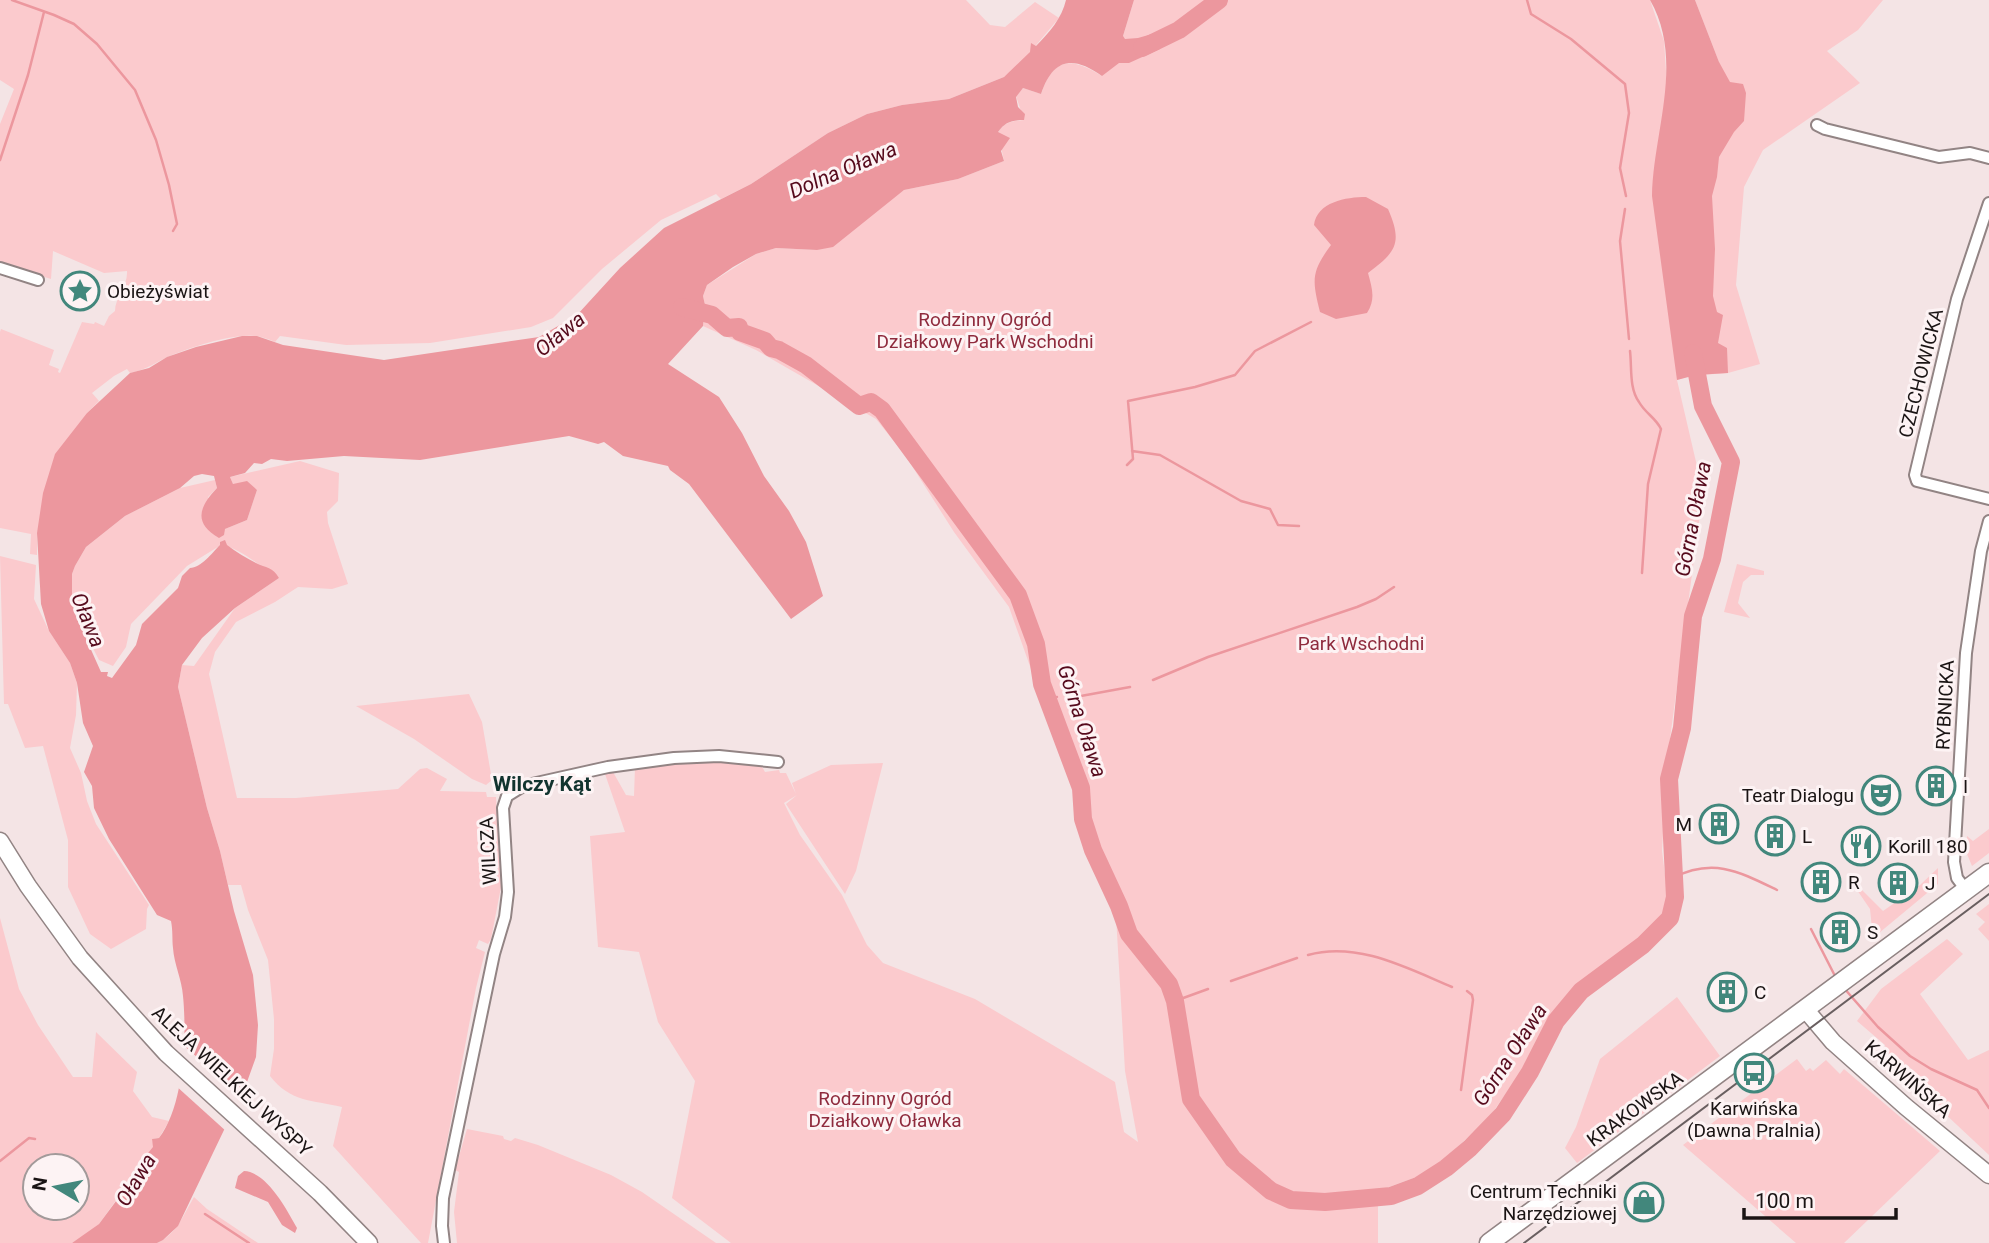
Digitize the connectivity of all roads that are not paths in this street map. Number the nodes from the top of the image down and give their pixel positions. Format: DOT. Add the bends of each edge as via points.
graph roads {
  1 [pos="1817,125"];
  2 [pos="1989,158"];
  3 [pos="1989,203"];
  4 [pos="0,268"];
  5 [pos="38,280"];
  6 [pos="1989,499"];
  7 [pos="1989,521"];
  8 [pos="778,762"];
  9 [pos="0,841"];
  10 [pos="1989,873"];
  11 [pos="1966,890"];
  12 [pos="1805,1009"];
  13 [pos="1989,1175"];
  14 [pos="369,1243"];
  15 [pos="444,1243"];
  16 [pos="1489,1243"];
  1 -- 2 [label="street" via="1939,158 1970,153"];
  3 -- 6 [label="street, CZECHOWICKA" via="1957,299 1915,475 1917,481"];
  4 -- 5 [label="street"];
  7 -- 11 [label="street, RYBNICKA" via="1964,666 1954,862 1957,878"];
  8 -- 15 [label="street, WILCZA" via="704,756 638,761 523,786 507,796 503,808 505,917 448,1175 442,1216"];
  9 -- 14 [label="main road, ALEJA WIELKIEJ WYSPY" via="80,958 166,1053"];
  10 -- 11 [label="main road, KRAKOWSKA"];
  11 -- 12 [label="main road, KRAKOWSKA"];
  12 -- 13 [label="main road, KARWIŃSKA" via="1867,1073"];
  12 -- 16 [label="main road, KRAKOWSKA"];
}
